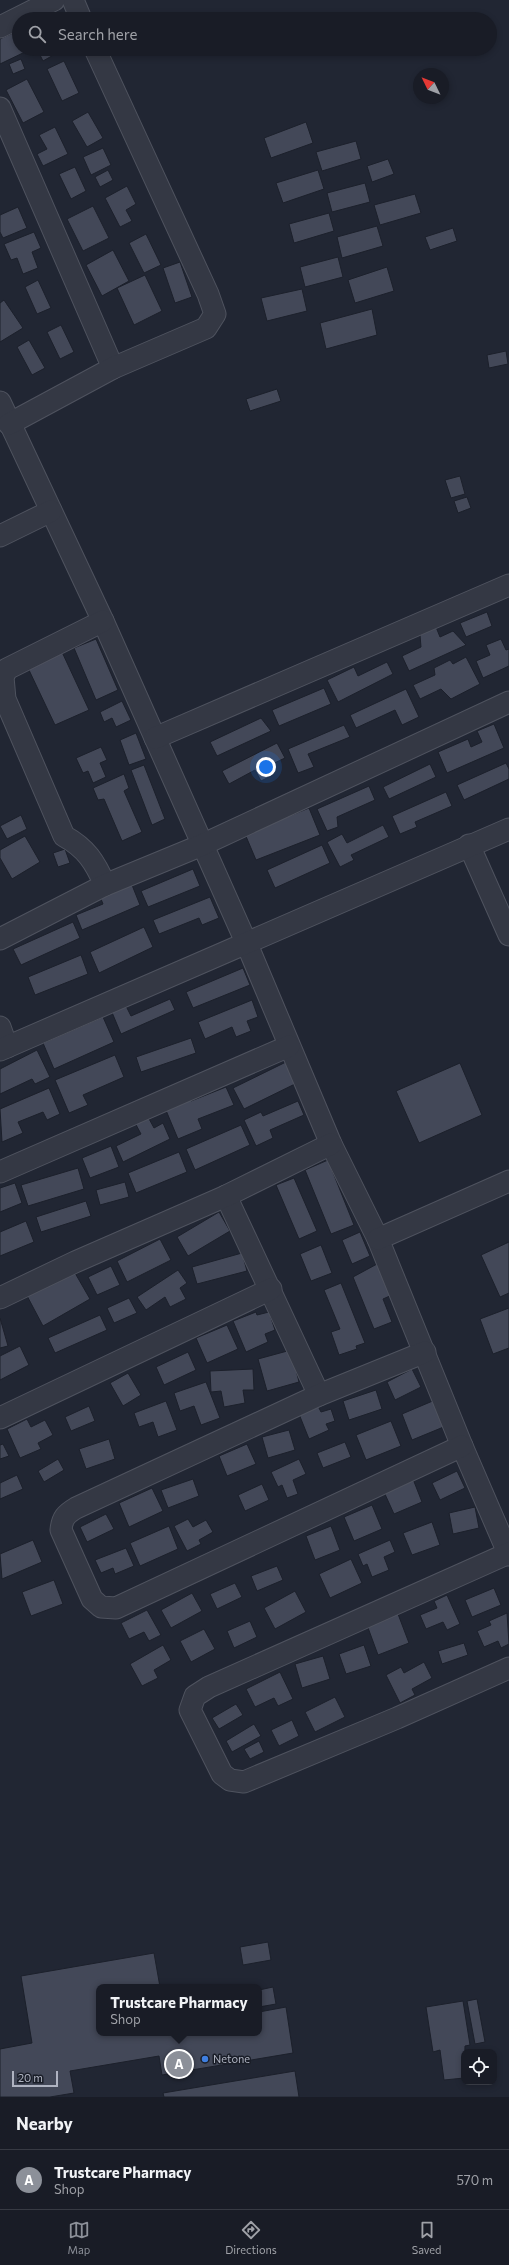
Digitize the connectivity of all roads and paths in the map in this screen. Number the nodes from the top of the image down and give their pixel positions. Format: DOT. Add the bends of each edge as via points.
graph roads {
  1 [pos="54,0"];
  2 [pos="73,0"];
  3 [pos="30,12"];
  4 [pos="78,12"];
  5 [pos="12,21"];
  6 [pos="0,27"];
  7 [pos="98,56"];
  8 [pos="0,108"];
  9 [pos="113,368"];
  10 [pos="4,415"];
  11 [pos="51,512"];
  12 [pos="0,536"];
  13 [pos="509,584"];
  14 [pos="103,621"];
  15 [pos="509,702"];
  16 [pos="155,738"];
  17 [pos="509,829"];
  18 [pos="202,845"];
  19 [pos="469,845"];
  20 [pos="105,885"];
  21 [pos="509,935"];
  22 [pos="0,939"];
  23 [pos="246,942"];
  24 [pos="0,1027"];
  25 [pos="289,1046"];
  26 [pos="3,1049"];
  27 [pos="331,1144"];
  28 [pos="0,1172"];
  29 [pos="509,1181"];
  30 [pos="226,1196"];
  31 [pos="378,1239"];
  32 [pos="271,1289"];
  33 [pos="0,1298"];
  34 [pos="425,1352"];
  35 [pos="320,1395"];
  36 [pos="0,1418"];
  37 [pos="462,1446"];
  38 [pos="509,1554"];
  39 [pos="509,1668"];
  1 -- 3 [label="street"];
  2 -- 4 [label="street"];
  5 -- 6 [label="street"];
  7 -- 9 [label="street" via="215,314 206,328"];
  8 -- 9 [label="street"];
  9 -- 10 [label="street"];
  10 -- 11 [label="street"];
  11 -- 12 [label="street"];
  11 -- 14 [label="street"];
  13 -- 16 [label="street"];
  14 -- 16 [label="street"];
  14 -- 20 [label="street" via="7,669 2,677 5,699 64,836 79,844 88,853"];
  15 -- 18 [label="street"];
  16 -- 18 [label="street"];
  17 -- 19 [label="street"];
  18 -- 20 [label="street"];
  18 -- 23 [label="street"];
  19 -- 21 [label="street"];
  19 -- 23 [label="street"];
  20 -- 22 [label="street"];
  23 -- 25 [label="street"];
  23 -- 26 [label="street"];
  24 -- 26 [label="street"];
  25 -- 27 [label="street"];
  25 -- 28 [label="street"];
  27 -- 30 [label="street"];
  27 -- 31 [label="street"];
  29 -- 31 [label="street"];
  30 -- 32 [label="street"];
  30 -- 33 [label="street" via="74,1262"];
  31 -- 34 [label="street"];
  32 -- 35 [label="street"];
  32 -- 36 [label="street"];
  34 -- 35 [label="street"];
  34 -- 37 [label="street"];
  35 -- 37 [label="street" via="66,1514 61,1530 92,1599 101,1607 116,1608"];
  37 -- 38 [label="street"];
  38 -- 39 [label="street" via="209,1687 195,1696 190,1710 222,1774 230,1780 244,1782"];
}
